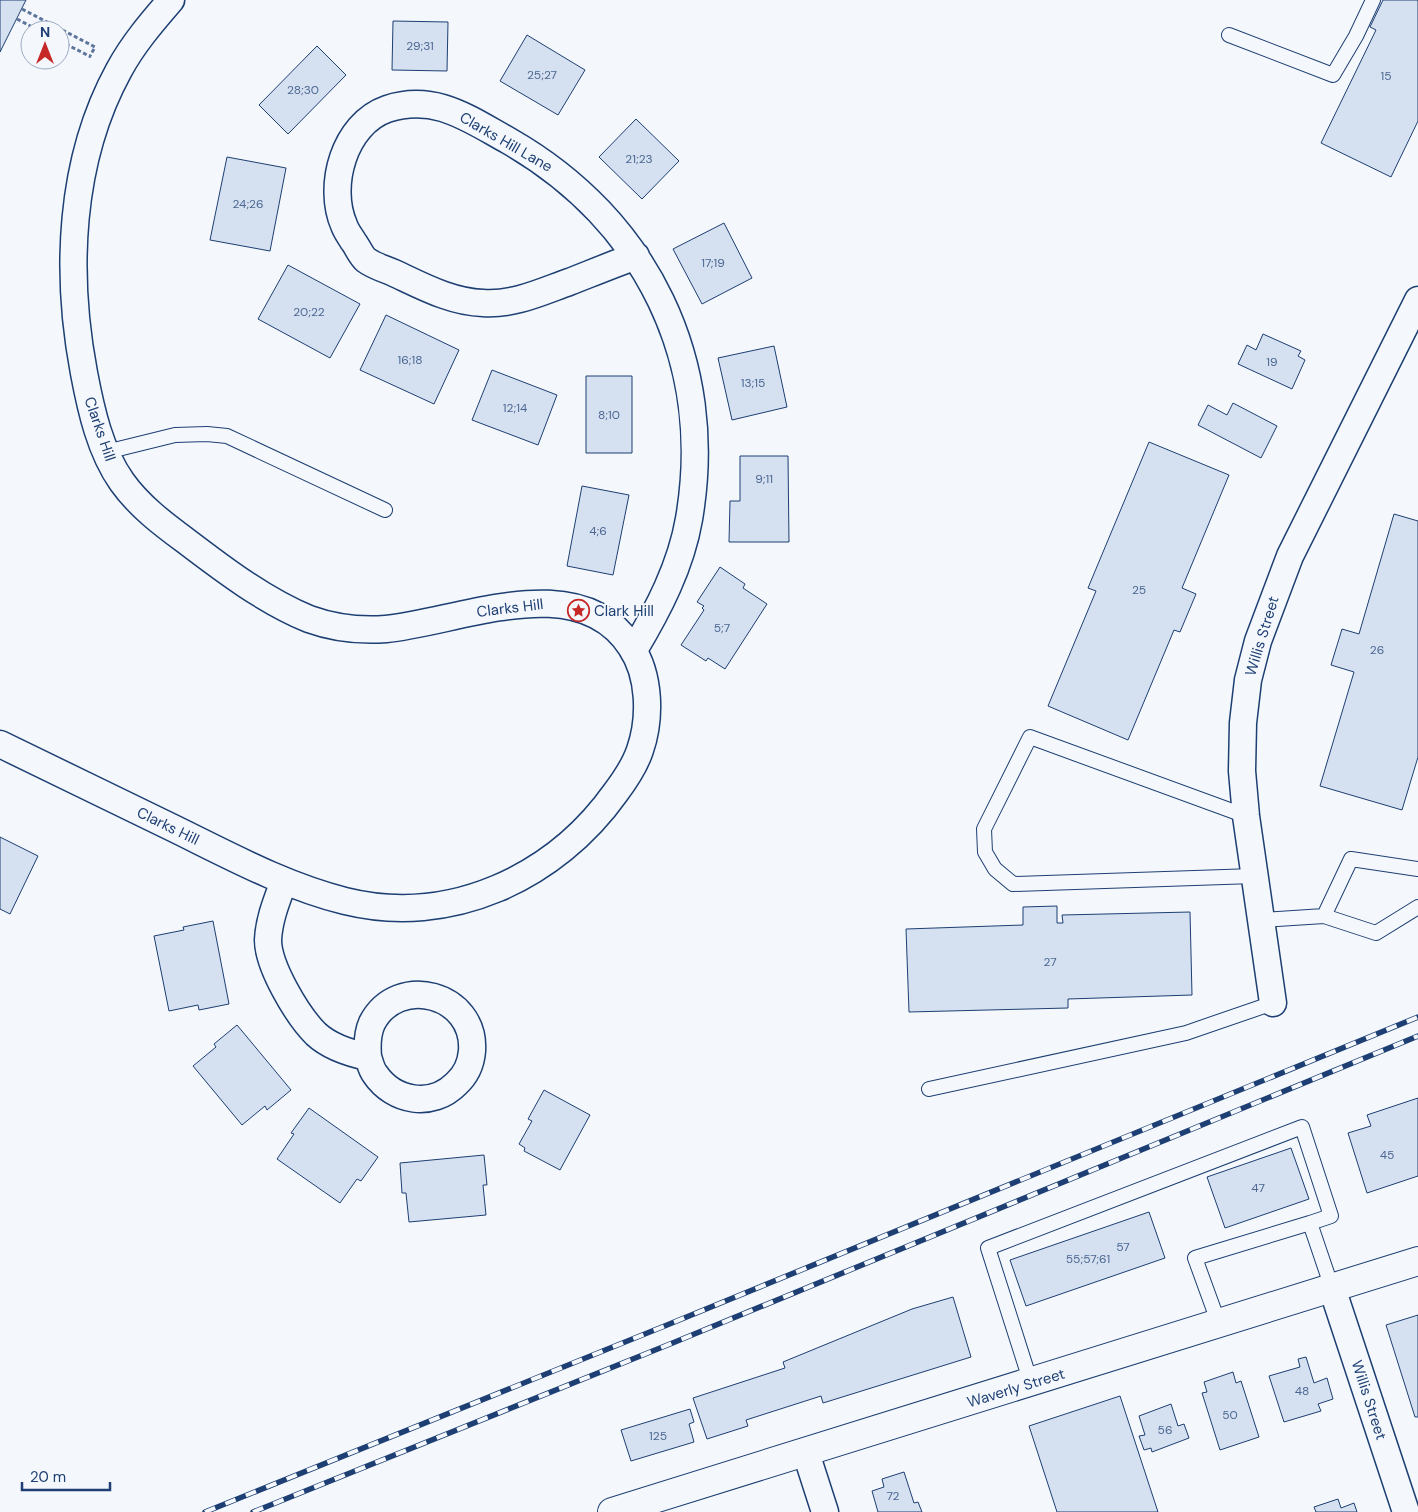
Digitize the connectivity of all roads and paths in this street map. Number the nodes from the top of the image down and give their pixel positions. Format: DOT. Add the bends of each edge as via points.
graph roads {
  1 [pos="171,0"];
  2 [pos="1373,0"];
  3 [pos="22,9"];
  4 [pos="17,19"];
  5 [pos="20,21"];
  6 [pos="1229,35"];
  7 [pos="70,46"];
  8 [pos="82,53"];
  9 [pos="90,56"];
  10 [pos="636,256"];
  11 [pos="1418,300"];
  12 [pos="106,452"];
  13 [pos="385,510"];
  14 [pos="634,650"];
  15 [pos="0,744"];
  16 [pos="1246,816"];
  17 [pos="1418,869"];
  18 [pos="1254,876"];
  19 [pos="284,881"];
  20 [pos="1418,907"];
  21 [pos="1324,916"];
  22 [pos="1261,920"];
  23 [pos="1273,1003"];
  24 [pos="368,1057"];
  25 [pos="929,1088"];
  26 [pos="1310,1223"];
  27 [pos="1418,1261"];
  28 [pos="1332,1288"];
  29 [pos="1218,1324"];
  30 [pos="1031,1383"];
  31 [pos="806,1453"];
  32 [pos="612,1512"];
  33 [pos="825,1512"];
  34 [pos="1406,1512"];
  1 -- 12 [label="street, Clarks Hill" via="118,71 95,126 80,191 73,255 76,329 89,398"];
  2 -- 6 [label="lane" via="1333,74"];
  3 -- 9 [label="path" via="95,47"];
  4 -- 5 [label="path"];
  7 -- 8 [label="path"];
  10 -- 10 [label="street, Clarks Hill Lane" via="527,298 505,303 461,301 440,294 365,260 343,224 337,194 338,174 346,148 361,126 384,110 410,103 436,105 470,119 561,175 602,212"];
  10 -- 14 [label="street, Clarks Hill Lane" via="663,304 683,356 694,411 695,466 689,521 673,574"];
  11 -- 16 [label="street, Willis Street" via="1290,556 1258,641 1248,680 1243,722 1242,771"];
  12 -- 13 [label="lane" via="175,435 227,436"];
  12 -- 14 [label="street, Clarks Hill" via="122,482 164,524 239,580 310,619 335,627 385,629 526,603 554,603 580,608 602,618 620,632"];
  14 -- 19 [label="street, Clarks Hill" via="647,698 646,727 639,753 603,811 553,858 495,890 467,900 436,905 372,906"];
  15 -- 19 [label="street, Clarks Hill"];
  16 -- 18 [label="street, Willis Street"];
  16 -- 18 [label="lane" via="1030,737 984,828 985,852 995,869 1013,884"];
  17 -- 21 [label="lane" via="1351,859"];
  18 -- 22 [label="street, Willis Street"];
  19 -- 24 [label="street" via="270,922 268,942 274,967 288,996 316,1034 334,1046"];
  20 -- 21 [label="lane" via="1376,933"];
  21 -- 22 [label="lane"];
  22 -- 23 [label="street, Willis Street"];
  23 -- 25 [label="lane" via="1186,1033"];
  24 -- 24 [label="street" via="373,1073 399,1096 417,1100 435,1098 451,1090 464,1077 471,1060 468,1024 444,1000 428,995 411,995 381,1010 367,1040"];
  26 -- 28 [label="lane"];
  26 -- 29 [label="lane" via="1195,1258"];
  26 -- 30 [label="lane" via="1331,1216 1302,1127 988,1248"];
  27 -- 28 [label="main road, Waverly Street"];
  28 -- 29 [label="main road, Waverly Street"];
  28 -- 34 [label="street, Willis Street"];
  29 -- 30 [label="main road, Waverly Street"];
  30 -- 31 [label="main road, Waverly Street"];
  31 -- 32 [label="main road, Waverly Street"];
  31 -- 33 [label="street"];
}
